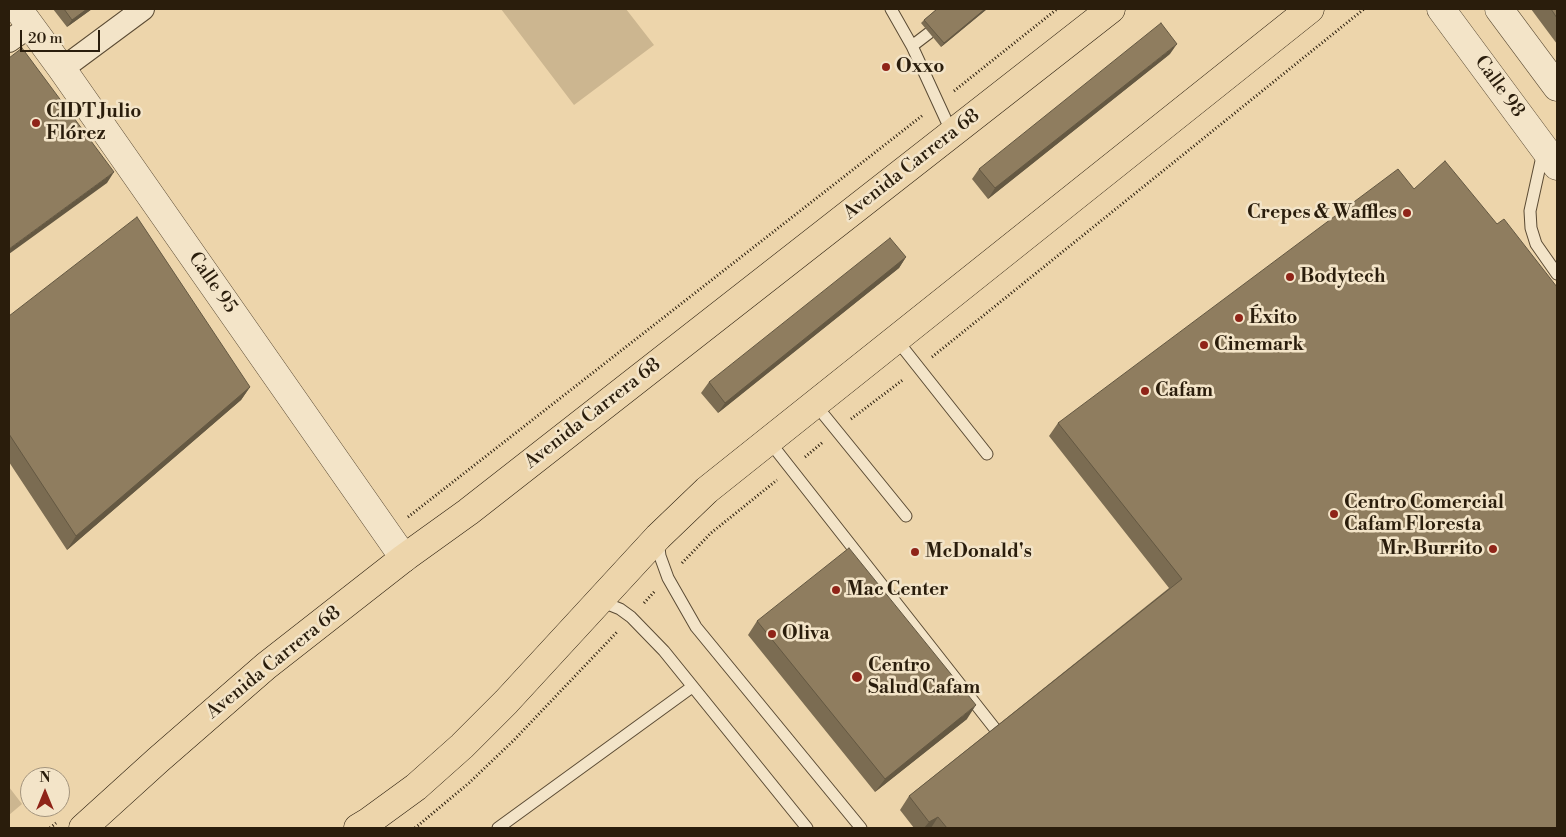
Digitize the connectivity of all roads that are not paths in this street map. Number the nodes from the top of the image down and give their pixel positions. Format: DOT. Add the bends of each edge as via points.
graph roads {
  1 [pos="143,9"];
  2 [pos="891,9"];
  3 [pos="1111,9"];
  4 [pos="1310,9"];
  5 [pos="1441,9"];
  6 [pos="1499,9"];
  7 [pos="19,25"];
  8 [pos="929,33"];
  9 [pos="912,46"];
  10 [pos="62,69"];
  11 [pos="1557,87"];
  12 [pos="952,134"];
  13 [pos="1550,157"];
  14 [pos="1557,274"];
  15 [pos="896,339"];
  16 [pos="815,404"];
  17 [pos="769,441"];
  18 [pos="987,454"];
  19 [pos="906,516"];
  20 [pos="658,537"];
  21 [pos="404,558"];
  22 [pos="599,601"];
  23 [pos="692,687"];
  24 [pos="1004,740"];
  25 [pos="83,828"];
  26 [pos="358,828"];
  27 [pos="498,828"];
  28 [pos="807,828"];
  29 [pos="861,828"];
  1 -- 10 [label="street"];
  2 -- 9 [label="lane"];
  3 -- 12 [label="main road, Avenida Carrera 68"];
  4 -- 15 [label="main road"];
  5 -- 13 [label="street, Calle 98"];
  6 -- 11 [label="street"];
  7 -- 10 [label="street, Calle 95"];
  8 -- 9 [label="lane"];
  9 -- 12 [label="lane"];
  10 -- 21 [label="street, Calle 95"];
  12 -- 21 [label="main road, Avenida Carrera 68" via="491,494"];
  13 -- 14 [label="lane" via="1530,211 1531,228 1536,244"];
  15 -- 16 [label="main road"];
  15 -- 18 [label="lane"];
  16 -- 17 [label="main road"];
  16 -- 19 [label="lane"];
  17 -- 20 [label="main road" via="707,490"];
  17 -- 24 [label="lane"];
  20 -- 22 [label="main road"];
  20 -- 29 [label="lane" via="660,556 668,578 696,627"];
  21 -- 25 [label="main road, Avenida Carrera 68" via="266,666"];
  22 -- 23 [label="lane" via="631,617 664,651"];
  22 -- 26 [label="main road" via="462,746 416,787"];
  23 -- 27 [label="lane"];
  23 -- 28 [label="lane"];
}
